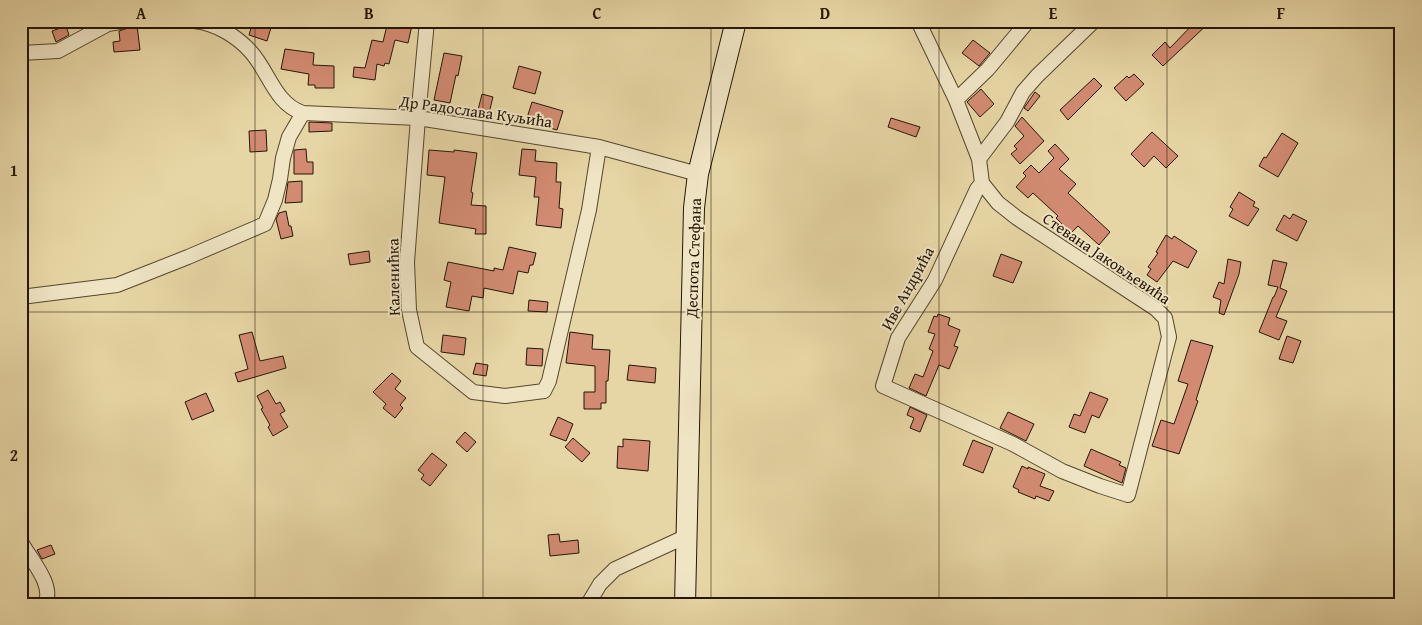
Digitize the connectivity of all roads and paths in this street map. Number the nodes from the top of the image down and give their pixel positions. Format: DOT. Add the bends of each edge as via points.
graph roads {
  1 [pos="125,21"];
  2 [pos="194,21"];
  3 [pos="427,21"];
  4 [pos="736,21"];
  5 [pos="918,21"];
  6 [pos="1028,21"];
  7 [pos="1094,21"];
  8 [pos="21,53"];
  9 [pos="956,100"];
  10 [pos="303,113"];
  11 [pos="418,118"];
  12 [pos="599,147"];
  13 [pos="980,159"];
  14 [pos="698,174"];
  15 [pos="982,183"];
  16 [pos="21,297"];
  17 [pos="1128,495"];
  18 [pos="687,536"];
  19 [pos="21,542"];
  20 [pos="45,604"];
  21 [pos="588,604"];
  22 [pos="685,604"];
  1 -- 8 [label="street" via="108,24 58,51"];
  2 -- 10 [label="street, Др Радослава Куљића" via="208,22 239,40 252,52 283,102"];
  3 -- 11 [label="street, Каленићка"];
  4 -- 14 [label="main road, Деспота Стефана"];
  5 -- 9 [label="street"];
  6 -- 9 [label="street" via="988,69"];
  7 -- 13 [label="street" via="1023,92 1007,122"];
  9 -- 13 [label="street"];
  10 -- 11 [label="street, Др Радослава Куљића"];
  10 -- 16 [label="street" via="289,136 275,200 265,224 117,285"];
  11 -- 12 [label="street, Др Радослава Куљића"];
  11 -- 12 [label="street, Каленићка" via="407,262 411,323 417,347 473,392 505,396 544,391 547,386 589,210"];
  12 -- 14 [label="street, Др Радослава Куљића"];
  13 -- 15 [label="street"];
  14 -- 18 [label="main road, Деспота Стефана" via="693,230"];
  15 -- 17 [label="street, Стевана Јаковљевића" via="998,203 1017,218 1165,318 1169,337"];
  15 -- 17 [label="street, Иве Андрића" via="935,280 898,338 883,386 1014,444 1062,471"];
  18 -- 21 [label="street" via="615,569 600,584"];
  18 -- 22 [label="main road, Деспота Стефана"];
  19 -- 20 [label="street" via="46,584 48,598"];
}
